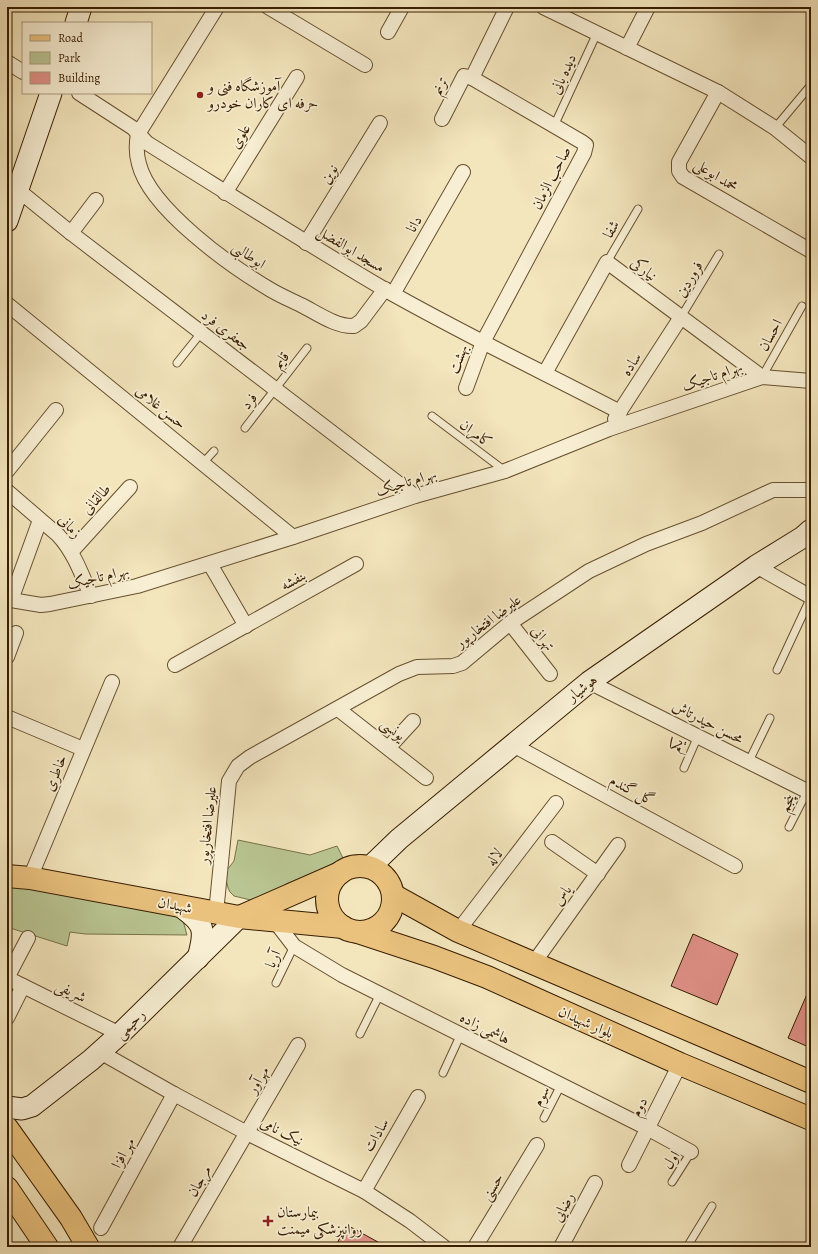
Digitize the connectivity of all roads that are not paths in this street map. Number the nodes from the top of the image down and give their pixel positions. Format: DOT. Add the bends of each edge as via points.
graph roads {
  1 [pos="81,7"];
  2 [pos="217,7"];
  3 [pos="268,7"];
  4 [pos="402,7"];
  5 [pos="507,7"];
  6 [pos="543,7"];
  7 [pos="648,7"];
  8 [pos="76,22"];
  9 [pos="388,32"];
  10 [pos="597,33"];
  11 [pos="627,48"];
  12 [pos="7,62"];
  13 [pos="365,65"];
  14 [pos="22,71"];
  15 [pos="297,77"];
  16 [pos="472,78"];
  17 [pos="811,85"];
  18 [pos="718,92"];
  19 [pos="51,94"];
  20 [pos="81,94"];
  21 [pos="442,119"];
  22 [pos="380,123"];
  23 [pos="554,126"];
  24 [pos="775,128"];
  25 [pos="138,134"];
  26 [pos="811,157"];
  27 [pos="463,172"];
  28 [pos="18,190"];
  29 [pos="225,193"];
  30 [pos="96,200"];
  31 [pos="638,209"];
  32 [pos="7,221"];
  33 [pos="71,233"];
  34 [pos="306,243"];
  35 [pos="811,251"];
  36 [pos="719,254"];
  37 [pos="607,262"];
  38 [pos="389,292"];
  39 [pos="7,304"];
  40 [pos="802,306"];
  41 [pos="681,318"];
  42 [pos="201,333"];
  43 [pos="482,342"];
  44 [pos="307,348"];
  45 [pos="177,363"];
  46 [pos="545,372"];
  47 [pos="762,377"];
  48 [pos="811,381"];
  49 [pos="466,388"];
  50 [pos="274,389"];
  51 [pos="56,410"];
  52 [pos="620,412"];
  53 [pos="432,416"];
  54 [pos="245,428"];
  55 [pos="609,429"];
  56 [pos="214,451"];
  57 [pos="204,463"];
  58 [pos="7,471"];
  59 [pos="505,472"];
  60 [pos="130,487"];
  61 [pos="811,490"];
  62 [pos="7,491"];
  63 [pos="415,496"];
  64 [pos="40,520"];
  65 [pos="811,530"];
  66 [pos="293,537"];
  67 [pos="71,552"];
  68 [pos="210,564"];
  69 [pos="356,564"];
  70 [pos="756,566"];
  71 [pos="91,596"];
  72 [pos="811,597"];
  73 [pos="9,600"];
  74 [pos="510,623"];
  75 [pos="246,626"];
  76 [pos="16,633"];
  77 [pos="7,657"];
  78 [pos="175,665"];
  79 [pos="777,670"];
  80 [pos="550,674"];
  81 [pos="112,682"];
  82 [pos="589,682"];
  83 [pos="338,709"];
  84 [pos="7,717"];
  85 [pos="770,718"];
  86 [pos="413,721"];
  87 [pos="698,736"];
  88 [pos="513,745"];
  89 [pos="389,747"];
  90 [pos="84,749"];
  91 [pos="749,761"];
  92 [pos="684,768"];
  93 [pos="426,778"];
  94 [pos="810,789"];
  95 [pos="556,803"];
  96 [pos="789,827"];
  97 [pos="552,842"];
  98 [pos="618,845"];
  99 [pos="735,866"];
  100 [pos="370,867"];
  101 [pos="340,873"];
  102 [pos="598,874"];
  103 [pos="7,876"];
  104 [pos="30,878"];
  105 [pos="393,895"];
  106 [pos="180,906"];
  107 [pos="216,913"];
  108 [pos="239,917"];
  109 [pos="274,920"];
  110 [pos="351,930"];
  111 [pos="458,931"];
  112 [pos="28,938"];
  113 [pos="294,946"];
  114 [pos="198,958"];
  115 [pos="533,964"];
  116 [pos="7,978"];
  117 [pos="276,983"];
  118 [pos="23,986"];
  119 [pos="380,994"];
  120 [pos="7,1018"];
  121 [pos="120,1034"];
  122 [pos="360,1034"];
  123 [pos="461,1034"];
  124 [pos="298,1045"];
  125 [pos="100,1052"];
  126 [pos="680,1064"];
  127 [pos="443,1073"];
  128 [pos="811,1082"];
  129 [pos="561,1085"];
  130 [pos="174,1094"];
  131 [pos="418,1097"];
  132 [pos="7,1107"];
  133 [pos="544,1118"];
  134 [pos="811,1120"];
  135 [pos="7,1128"];
  136 [pos="647,1128"];
  137 [pos="247,1133"];
  138 [pos="537,1145"];
  139 [pos="691,1152"];
  140 [pos="629,1165"];
  141 [pos="672,1182"];
  142 [pos="595,1183"];
  143 [pos="7,1188"];
  144 [pos="364,1191"];
  145 [pos="712,1206"];
  146 [pos="101,1228"];
  147 [pos="47,1247"];
  148 [pos="88,1247"];
  149 [pos="180,1247"];
  150 [pos="444,1247"];
  151 [pos="476,1247"];
  152 [pos="561,1247"];
  153 [pos="688,1247"];
  1 -- 8 [label="main road"];
  2 -- 25 [label="street"];
  3 -- 13 [label="street"];
  4 -- 9 [label="street"];
  5 -- 16 [label="street"];
  6 -- 10 [label="street"];
  7 -- 11 [label="street"];
  10 -- 11 [label="street"];
  10 -- 23 [label="lane, دیده بانی"];
  11 -- 18 [label="street"];
  12 -- 14 [label="street"];
  15 -- 29 [label="street, علوی"];
  16 -- 21 [label="street, ترنم" via="464,76"];
  16 -- 23 [label="street, صاحب الزمان"];
  17 -- 24 [label="lane"];
  18 -- 24 [label="street"];
  18 -- 35 [label="street, محمد ابوعلی" via="679,162 679,171 683,177"];
  19 -- 28 [label="main road"];
  20 -- 25 [label="street, مسجد ابوالفضل" via="126,123"];
  22 -- 34 [label="street, نوین"];
  23 -- 43 [label="street, صاحب الزمان" via="582,142 586,146 584,153"];
  24 -- 26 [label="street"];
  25 -- 29 [label="street, مسجد ابوالفضل" via="147,144"];
  25 -- 38 [label="street, ابوطالبی" via="136,150 139,166 157,197 201,241 271,290 339,324 354,326"];
  27 -- 38 [label="street, دانا"];
  28 -- 32 [label="main road"];
  28 -- 33 [label="street, جعفری فرد"];
  29 -- 34 [label="street, مسجد ابوالفضل"];
  30 -- 33 [label="street"];
  31 -- 37 [label="lane, شفا"];
  33 -- 42 [label="street, جعفری فرد"];
  34 -- 38 [label="street, مسجد ابوالفضل"];
  36 -- 41 [label="lane, فروردین"];
  37 -- 41 [label="street, نیارکی"];
  37 -- 46 [label="street, نیارکی"];
  38 -- 43 [label="street, مسجد ابوالفضل"];
  39 -- 57 [label="street, حسن غلامی"];
  40 -- 47 [label="lane, احسان"];
  41 -- 47 [label="street, نیارکی"];
  41 -- 52 [label="street, ساده"];
  42 -- 45 [label="lane"];
  42 -- 50 [label="street, جعفری فرد"];
  43 -- 46 [label="street, مسجد ابوالفضل"];
  43 -- 49 [label="street, بهشت"];
  44 -- 50 [label="lane, قايم"];
  46 -- 52 [label="street, مسجد ابوالفضل"];
  47 -- 48 [label="street, بهرام تاجیک"];
  47 -- 55 [label="street, بهرام تاجیک"];
  50 -- 54 [label="lane, فرد"];
  50 -- 63 [label="street, جعفری فرد"];
  51 -- 58 [label="street"];
  52 -- 55 [label="street, ساده"];
  53 -- 59 [label="lane, کامران"];
  55 -- 59 [label="street, بهرام تاجیک"];
  56 -- 57 [label="lane"];
  57 -- 66 [label="street, حسن غلامی"];
  59 -- 63 [label="street, بهرام تاجیک"];
  60 -- 67 [label="street, طالقانی"];
  61 -- 74 [label="street, علیرضا افتخارپور" via="773,490 702,524 646,544 589,571"];
  62 -- 64 [label="street, زمانی"];
  63 -- 66 [label="street, بهرام تاجیک"];
  64 -- 67 [label="street, زمانی" via="58,535"];
  64 -- 73 [label="street"];
  65 -- 70 [label="main road, هوشیار"];
  66 -- 68 [label="street, بهرام تاجیک"];
  67 -- 71 [label="street, زمانی"];
  68 -- 71 [label="street, بهرام تاجیک" via="137,586"];
  68 -- 75 [label="street"];
  69 -- 75 [label="street, بنفشه"];
  70 -- 72 [label="street"];
  70 -- 82 [label="main road, هوشیار"];
  71 -- 73 [label="street, بهرام تاجیک" via="41,605"];
  72 -- 79 [label="lane"];
  74 -- 80 [label="street, تهرانی"];
  74 -- 83 [label="street, علیرضا افتخارپور" via="462,663 453,666 417,667 399,674"];
  75 -- 78 [label="street, بنفشه"];
  76 -- 77 [label="street"];
  81 -- 90 [label="street, خاطری"];
  82 -- 87 [label="street, محسن حیدرتاش"];
  82 -- 88 [label="main road, هوشیار"];
  83 -- 89 [label="street, یونسی"];
  83 -- 107 [label="street, علیرضا افتخارپور" via="250,757 238,766 229,781"];
  84 -- 90 [label="street"];
  85 -- 91 [label="lane"];
  86 -- 89 [label="street"];
  87 -- 91 [label="street, محسن حیدرتاش"];
  87 -- 92 [label="lane, یکم"];
  88 -- 99 [label="street, گل گندم"];
  88 -- 100 [label="main road, هوشیار"];
  89 -- 93 [label="street, یونسی"];
  90 -- 104 [label="street, خاطری"];
  91 -- 94 [label="street, محسن حیدرتاش"];
  94 -- 96 [label="lane, پنجم"];
  95 -- 111 [label="street, لاله"];
  97 -- 102 [label="street"];
  98 -- 102 [label="street, یاس"];
  100 -- 101 [label="main road" via="354,867"];
  100 -- 105 [label="main road" via="384,877"];
  101 -- 108 [label="main road"];
  101 -- 110 [label="main road" via="332,881 327,903 336,922"];
  102 -- 115 [label="street, یاس"];
  103 -- 104 [label="main road, شهیدان"];
  104 -- 106 [label="main road, شهیدان"];
  105 -- 110 [label="main road" via="390,914 384,922 366,932"];
  105 -- 111 [label="main road"];
  106 -- 107 [label="main road, شهیدان"];
  106 -- 114 [label="main road" via="195,916 201,925 203,934"];
  107 -- 108 [label="main road, شهیدان"];
  108 -- 109 [label="main road, شهیدان"];
  108 -- 114 [label="main road, رحیمی"];
  109 -- 110 [label="main road, شهیدان"];
  109 -- 113 [label="street, هاشمی زاده"];
  110 -- 126 [label="main road, بلوار شهیدان" via="487,977"];
  111 -- 115 [label="main road"];
  112 -- 116 [label="street"];
  113 -- 117 [label="lane, آریا"];
  113 -- 119 [label="street, هاشمی زاده"];
  114 -- 121 [label="main road, رحیمی"];
  115 -- 128 [label="main road"];
  116 -- 118 [label="street, شریفی"];
  118 -- 120 [label="street"];
  118 -- 121 [label="street, شریفی"];
  119 -- 122 [label="lane"];
  119 -- 123 [label="street, هاشمی زاده"];
  121 -- 125 [label="main road, رحیمی"];
  123 -- 127 [label="lane"];
  123 -- 129 [label="street, هاشمی زاده"];
  124 -- 137 [label="street, مهرآور"];
  125 -- 130 [label="street, نیک نامی"];
  125 -- 132 [label="main road, رحیمی" via="32,1106 22,1109"];
  126 -- 134 [label="main road, بلوار شهیدان"];
  126 -- 136 [label="street, دوم"];
  129 -- 133 [label="lane, سوم"];
  129 -- 136 [label="street, هاشمی زاده"];
  130 -- 137 [label="street, نیک نامی"];
  130 -- 146 [label="street, مهر افزا"];
  131 -- 144 [label="street, سادات"];
  135 -- 148 [label="main road" via="71,1218"];
  136 -- 139 [label="street, هاشمی زاده"];
  136 -- 140 [label="street, دوم"];
  137 -- 144 [label="street, نیک نامی"];
  137 -- 149 [label="street, مرجان"];
  138 -- 151 [label="street, حسنی"];
  139 -- 141 [label="lane, اول"];
  142 -- 152 [label="street, رضایی"];
  143 -- 147 [label="main road"];
  144 -- 150 [label="street, نیک نامی"];
  145 -- 153 [label="lane"];
}
